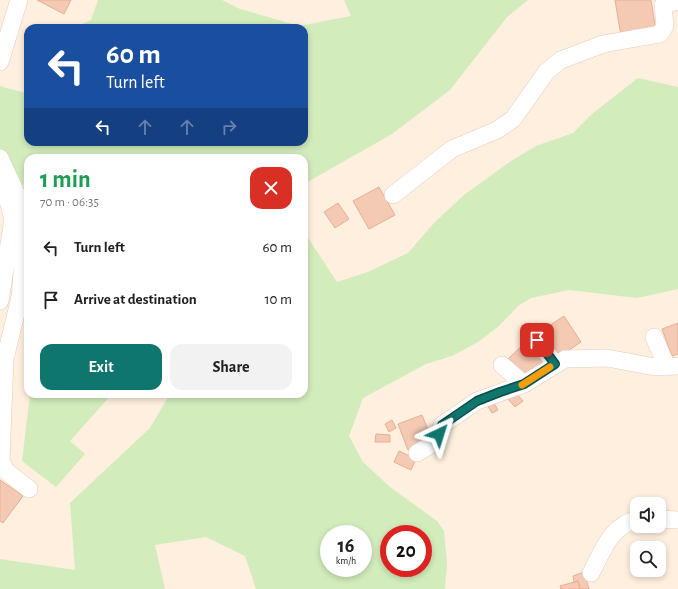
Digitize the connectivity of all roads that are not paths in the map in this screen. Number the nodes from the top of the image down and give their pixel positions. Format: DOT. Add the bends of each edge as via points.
graph roads {
  1 [pos="19,0"];
  2 [pos="678,1"];
  3 [pos="0,62"];
  4 [pos="0,158"];
  5 [pos="0,172"];
  6 [pos="393,195"];
  7 [pos="24,214"];
  8 [pos="24,250"];
  9 [pos="0,301"];
  10 [pos="654,337"];
  11 [pos="537,340"];
  12 [pos="555,364"];
  13 [pos="502,365"];
  14 [pos="672,366"];
  15 [pos="524,384"];
  16 [pos="417,453"];
  17 [pos="29,489"];
  18 [pos="666,519"];
  19 [pos="678,520"];
  20 [pos="630,523"];
  21 [pos="591,573"];
  1 -- 3 [label="lane"];
  2 -- 6 [label="lane" via="663,5 665,26 660,34 603,44 561,60 547,71 513,119 497,130 452,149"];
  4 -- 7 [label="lane"];
  5 -- 9 [label="lane" via="13,219"];
  8 -- 17 [label="lane" via="20,297 6,360 1,461 6,471"];
  10 -- 14 [label="lane"];
  11 -- 12 [label="lane"];
  12 -- 14 [label="lane" via="565,359 607,358 638,365"];
  12 -- 15 [label="lane"];
  13 -- 15 [label="lane"];
  15 -- 16 [label="lane" via="477,401 442,425 435,442"];
  18 -- 19 [label="lane"];
  20 -- 21 [label="lane" via="612,535"];
}
